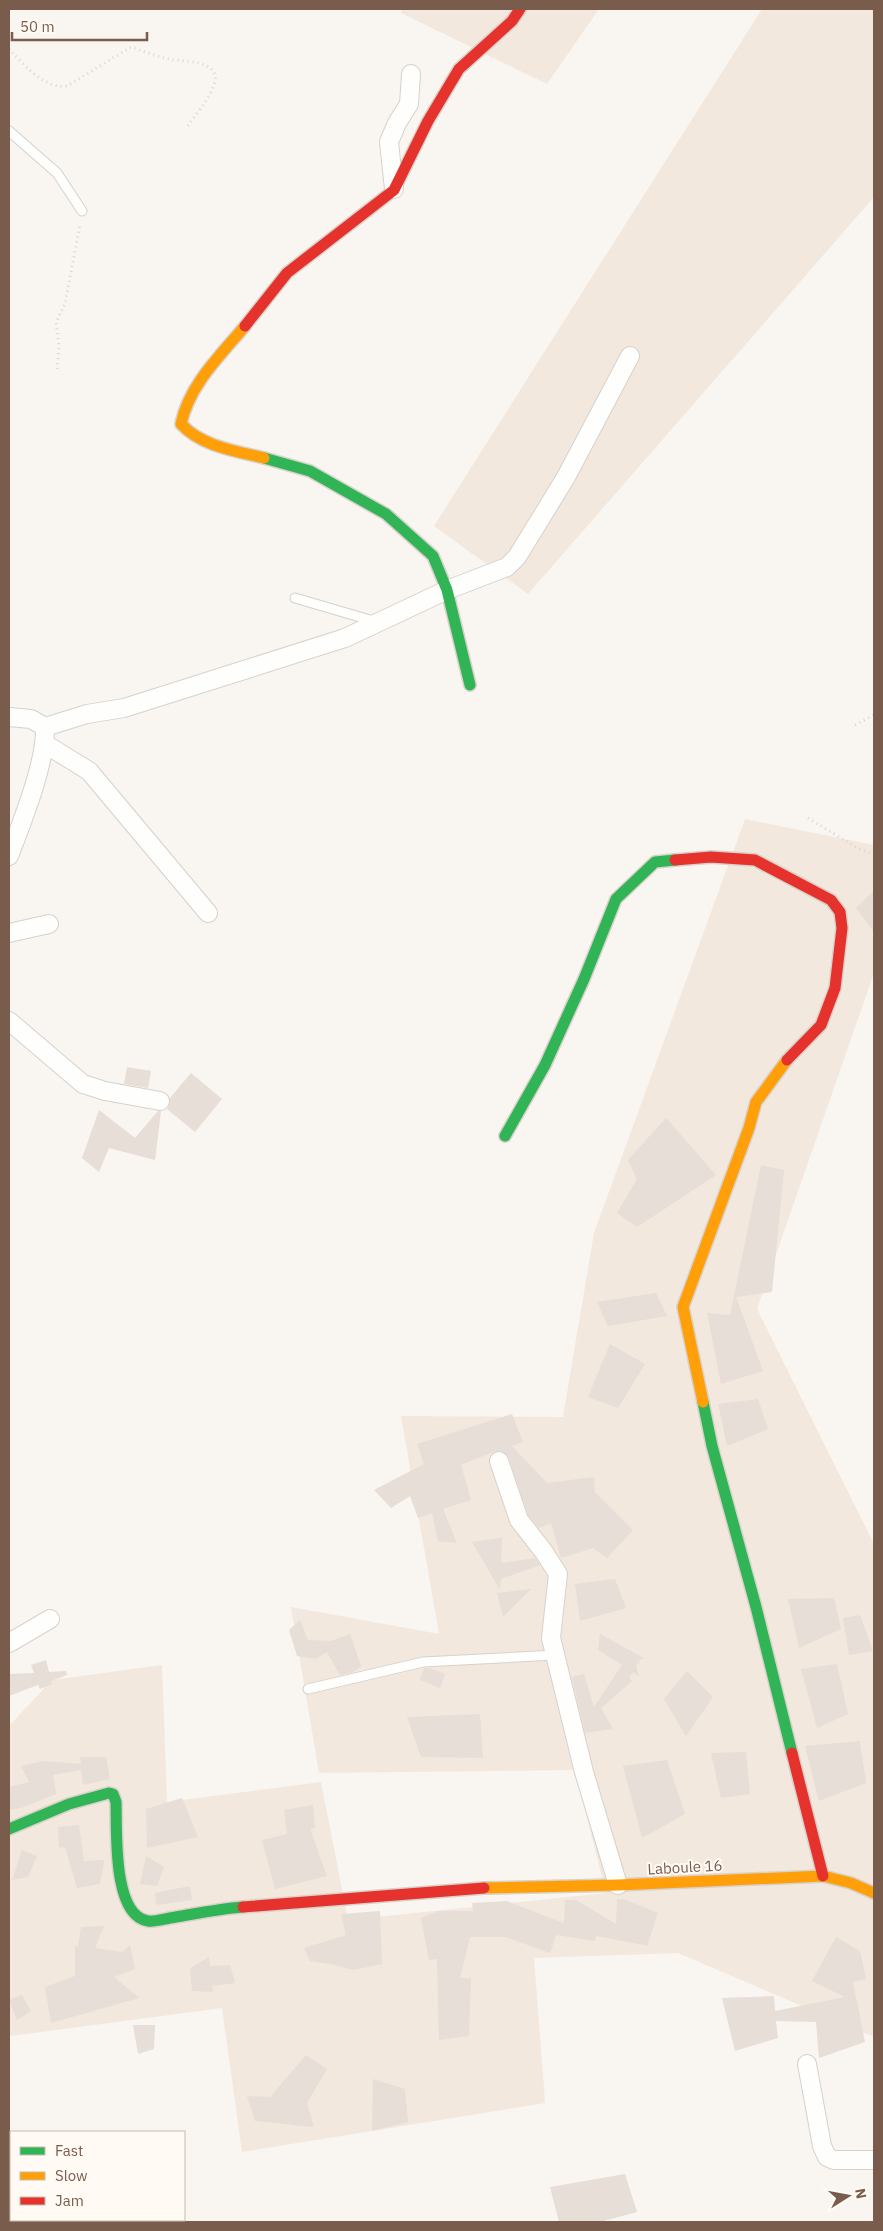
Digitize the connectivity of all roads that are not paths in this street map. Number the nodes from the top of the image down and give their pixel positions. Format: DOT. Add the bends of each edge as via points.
graph roads {
  1 [pos="520,9"];
  2 [pos="411,74"];
  3 [pos="9,131"];
  4 [pos="394,190"];
  5 [pos="82,210"];
  6 [pos="630,356"];
  7 [pos="447,590"];
  8 [pos="295,598"];
  9 [pos="379,622"];
  10 [pos="470,685"];
  11 [pos="9,717"];
  12 [pos="45,736"];
  13 [pos="9,856"];
  14 [pos="208,913"];
  15 [pos="48,924"];
  16 [pos="9,933"];
  17 [pos="9,1021"];
  18 [pos="160,1101"];
  19 [pos="505,1136"];
  20 [pos="498,1461"];
  21 [pos="50,1619"];
  22 [pos="9,1643"];
  23 [pos="555,1655"];
  24 [pos="308,1689"];
  25 [pos="9,1829"];
  26 [pos="823,1876"];
  27 [pos="618,1885"];
  28 [pos="874,1893"];
  29 [pos="807,2064"];
  30 [pos="874,2160"];
  1 -- 4 [label="street" via="512,22 459,69 428,121"];
  2 -- 4 [label="street" via="409,104 389,142"];
  3 -- 5 [label="lane" via="57,173"];
  4 -- 7 [label="street" via="287,273 193,390 181,424 191,435 216,445 310,472 372,506 433,556"];
  6 -- 7 [label="street" via="566,477 517,557 507,567"];
  7 -- 9 [label="street"];
  7 -- 10 [label="street"];
  8 -- 9 [label="lane"];
  9 -- 12 [label="street" via="345,638 133,705 87,714"];
  11 -- 12 [label="street" via="31,719"];
  12 -- 13 [label="street" via="21,825"];
  12 -- 14 [label="street" via="89,771"];
  15 -- 16 [label="street"];
  17 -- 18 [label="street" via="83,1084"];
  19 -- 26 [label="street" via="545,1066 616,898 655,862 711,857 755,860 831,900 840,912 842,928 835,988 821,1025 793,1054 756,1102 750,1128 682,1306 712,1446"];
  20 -- 23 [label="street" via="519,1520 558,1574 552,1638"];
  21 -- 22 [label="street"];
  23 -- 24 [label="lane" via="423,1662"];
  23 -- 27 [label="street" via="584,1772"];
  25 -- 27 [label="street, Laboule 16" via="69,1804 113,1794 120,1880 128,1907 136,1916 148,1921 235,1908 494,1886"];
  26 -- 27 [label="street, Laboule 16"];
  26 -- 28 [label="street, Laboule 16"];
  29 -- 30 [label="street" via="822,2146 827,2156 834,2160"];
}
